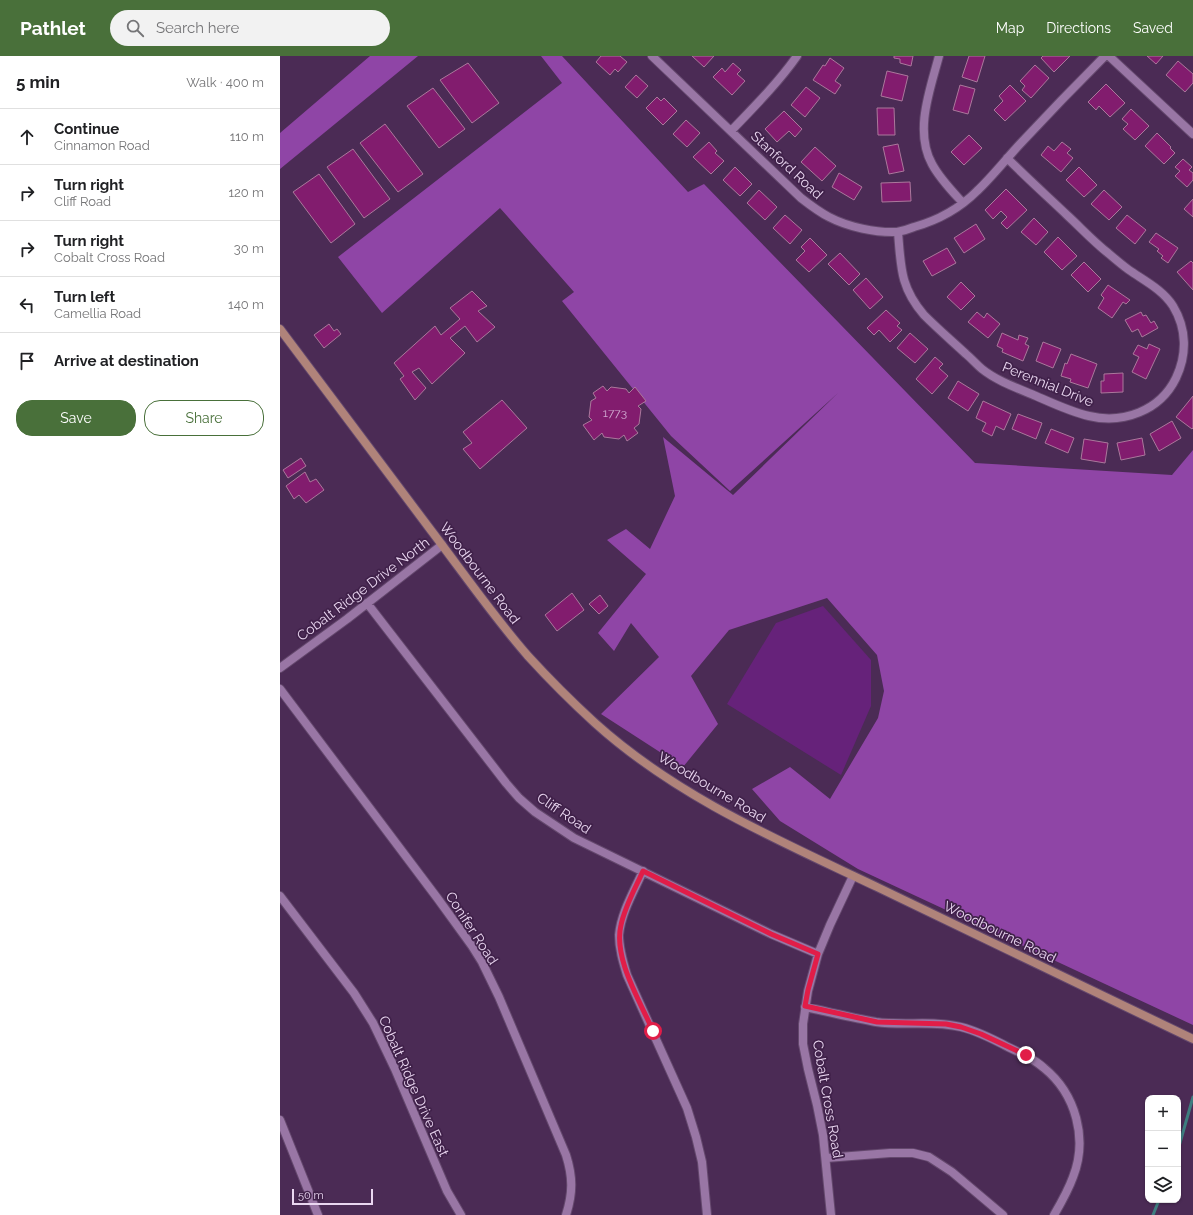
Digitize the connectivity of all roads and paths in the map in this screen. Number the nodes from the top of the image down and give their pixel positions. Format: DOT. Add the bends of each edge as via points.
graph roads {
  1 [pos="652,56"];
  2 [pos="797,56"];
  3 [pos="939,56"];
  4 [pos="1105,56"];
  5 [pos="1110,56"];
  6 [pos="731,131"];
  7 [pos="1193,134"];
  8 [pos="1007,158"];
  9 [pos="963,203"];
  10 [pos="898,232"];
  11 [pos="280,329"];
  12 [pos="442,545"];
  13 [pos="367,603"];
  14 [pos="280,668"];
  15 [pos="280,689"];
  16 [pos="643,871"];
  17 [pos="853,876"];
  18 [pos="280,896"];
  19 [pos="818,954"];
  20 [pos="805,1006"];
  21 [pos="1191,1038"];
  22 [pos="280,1120"];
  23 [pos="826,1158"];
  24 [pos="318,1215"];
  25 [pos="461,1215"];
  26 [pos="566,1215"];
  27 [pos="707,1215"];
  28 [pos="831,1215"];
  29 [pos="1003,1215"];
  30 [pos="1054,1215"];
  1 -- 6 [label="street, Stanford Road"];
  2 -- 6 [label="street" via="776,84"];
  3 -- 9 [label="street" via="926,105 923,122 924,140 932,165"];
  4 -- 8 [label="street, Stanford Road"];
  5 -- 7 [label="street"];
  6 -- 10 [label="street, Stanford Road" via="818,211 851,226"];
  8 -- 9 [label="street, Stanford Road" via="978,191"];
  8 -- 10 [label="street, Perennial Drive" via="1106,252 1158,290 1173,306 1184,336 1183,359 1175,381 1155,404 1126,417 1103,419 1087,416 1006,383 982,369 916,306 904,282"];
  9 -- 10 [label="street, Stanford Road" via="944,216"];
  11 -- 12 [label="main road, Woodbourne Road"];
  12 -- 13 [label="street, Cobalt Ridge Drive North"];
  12 -- 17 [label="main road, Woodbourne Road" via="526,654 596,724 660,774 688,792 762,832"];
  13 -- 14 [label="street, Cobalt Ridge Drive North"];
  13 -- 16 [label="street, Cliff Road" via="519,798 540,816 574,838"];
  15 -- 26 [label="street, Conifer Road" via="438,899 482,962 566,1155 572,1182 571,1199"];
  16 -- 19 [label="street, Cliff Road"];
  16 -- 27 [label="street" via="621,924 621,955 627,975 687,1108 702,1162"];
  17 -- 19 [label="street, Cobalt Cross Road"];
  17 -- 21 [label="main road, Woodbourne Road"];
  18 -- 25 [label="street, Cobalt Ridge Drive East" via="354,993 373,1023 447,1191"];
  19 -- 20 [label="street, Cobalt Cross Road"];
  20 -- 23 [label="street, Cobalt Cross Road" via="803,1044"];
  20 -- 30 [label="street" via="877,1022 946,1024 961,1027 1026,1055 1044,1067 1068,1096 1074,1109 1080,1139 1074,1177"];
  22 -- 24 [label="street"];
  23 -- 28 [label="street, Cobalt Cross Road"];
  23 -- 29 [label="street" via="890,1153 929,1156"];
}
